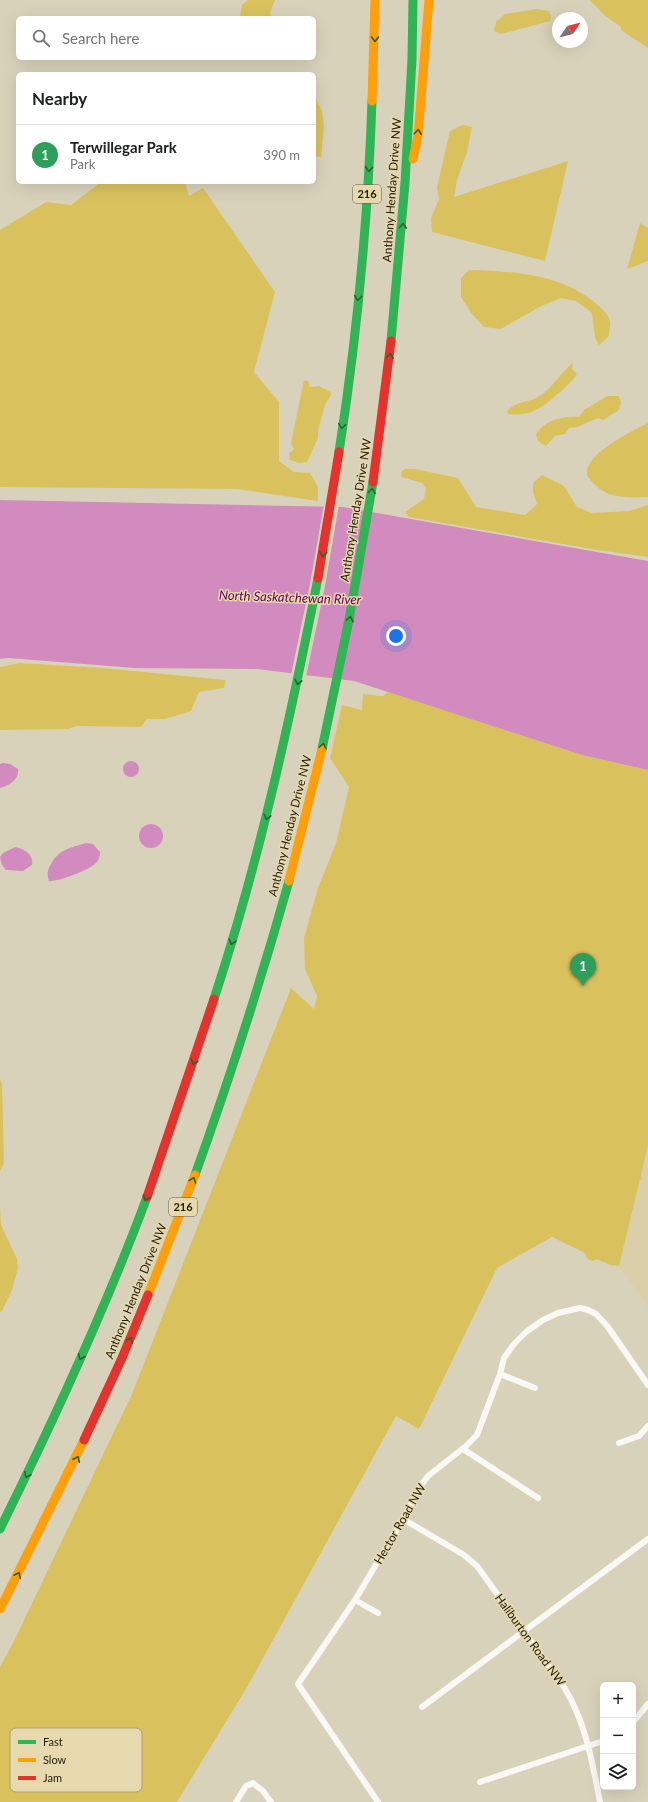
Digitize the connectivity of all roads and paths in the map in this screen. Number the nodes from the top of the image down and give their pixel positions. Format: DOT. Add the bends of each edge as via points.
graph roads {
  1 [pos="376,0"];
  2 [pos="414,0"];
  3 [pos="429,0"];
  4 [pos="405,197"];
  5 [pos="500,1374"];
  6 [pos="648,1385"];
  7 [pos="535,1388"];
  8 [pos="648,1426"];
  9 [pos="619,1443"];
  10 [pos="463,1449"];
  11 [pos="538,1498"];
  12 [pos="404,1519"];
  13 [pos="0,1528"];
  14 [pos="648,1539"];
  15 [pos="355,1600"];
  16 [pos="0,1609"];
  17 [pos="378,1613"];
  18 [pos="524,1630"];
  19 [pos="648,1704"];
  20 [pos="422,1707"];
  21 [pos="636,1718"];
  22 [pos="600,1742"];
  23 [pos="589,1746"];
  24 [pos="480,1782"];
  25 [pos="236,1802"];
  26 [pos="270,1802"];
  27 [pos="378,1802"];
  28 [pos="600,1802"];
  1 -- 13 [label="highway, Anthony Henday Drive NW / 216, one-way" via="365,223 348,387 317,586 263,832 197,1054 138,1221 40,1449"];
  2 -- 4 [label="highway, Anthony Henday Drive NW / 216"];
  4 -- 3 [label="highway, one-way" via="418,136"];
  16 -- 4 [label="highway, Anthony Henday Drive NW / 216, one-way" via="75,1463 138,1322 174,1233 236,1059 288,887 314,784 356,589 385,394"];
  5 -- 6 [label="street, Hector Road NW" via="504,1358 526,1332 558,1313 580,1308 596,1314 604,1323"];
  5 -- 7 [label="street"];
  5 -- 10 [label="street, Hector Road NW" via="477,1435"];
  8 -- 9 [label="street" via="639,1436"];
  10 -- 11 [label="street"];
  10 -- 12 [label="street, Hector Road NW" via="425,1480"];
  12 -- 15 [label="street, Hector Road NW"];
  12 -- 18 [label="street, Haliburton Road NW" via="464,1555 477,1566"];
  14 -- 18 [label="street"];
  15 -- 17 [label="street"];
  15 -- 27 [label="street, Hector Road NW" via="298,1684"];
  18 -- 20 [label="street"];
  18 -- 23 [label="street, Haliburton Road NW" via="576,1706"];
  19 -- 21 [label="street"];
  22 -- 23 [label="street"];
  23 -- 24 [label="street"];
  23 -- 28 [label="street, Haliburton Road NW"];
  25 -- 26 [label="street" via="246,1786 253,1783 263,1791"];
}
